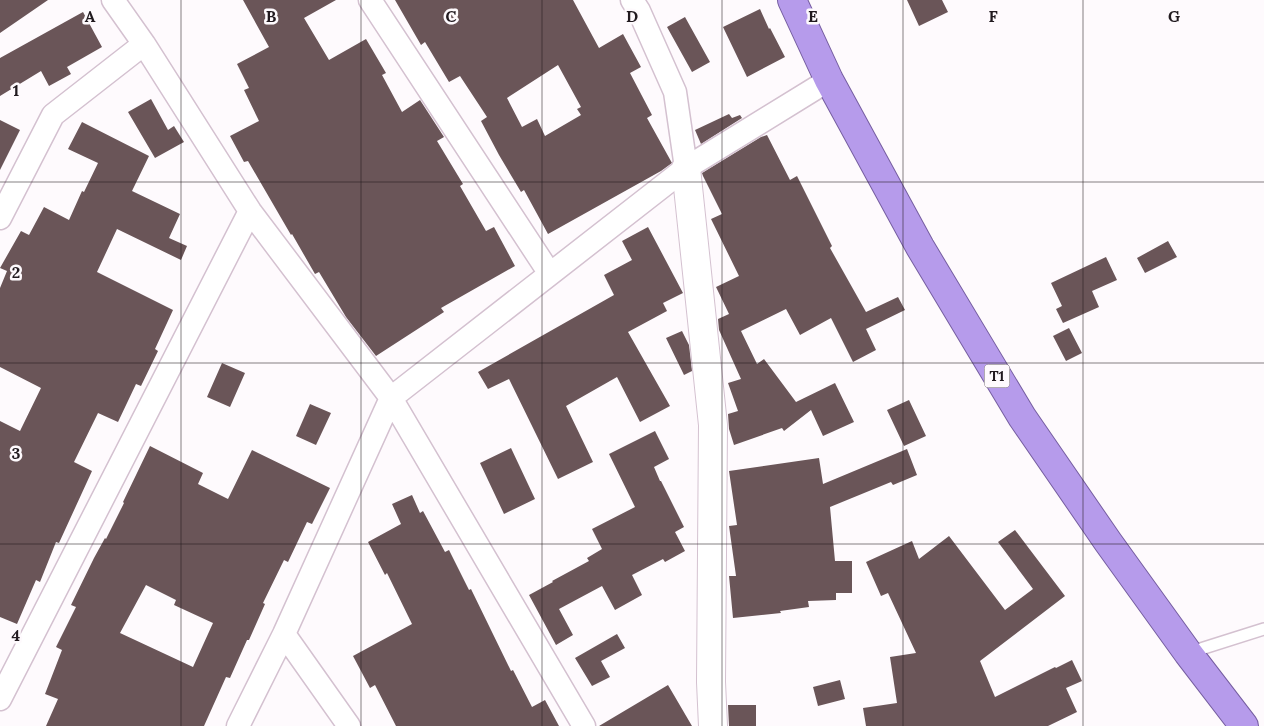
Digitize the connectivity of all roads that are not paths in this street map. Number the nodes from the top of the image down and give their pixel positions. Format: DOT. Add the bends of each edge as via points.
graph roads {
  1 [pos="114,0"];
  2 [pos="370,0"];
  3 [pos="632,0"];
  4 [pos="792,0"];
  5 [pos="144,44"];
  6 [pos="830,80"];
  7 [pos="686,168"];
  8 [pos="250,211"];
  9 [pos="0,218"];
  10 [pos="550,274"];
  11 [pos="391,398"];
  12 [pos="1264,629"];
  13 [pos="284,634"];
  14 [pos="1188,653"];
  15 [pos="0,699"];
  16 [pos="238,726"];
  17 [pos="349,726"];
  18 [pos="584,726"];
  19 [pos="713,726"];
  20 [pos="1244,726"];
  1 -- 5 [label="street"];
  2 -- 10 [label="street"];
  3 -- 7 [label="street" via="675,92"];
  4 -- 6 [label="highway, T1"];
  5 -- 8 [label="street"];
  5 -- 9 [label="street" via="54,115"];
  6 -- 7 [label="street"];
  6 -- 14 [label="highway, T1" via="920,247 1022,417"];
  7 -- 10 [label="street"];
  7 -- 19 [label="street" via="712,425"];
  8 -- 11 [label="street"];
  8 -- 15 [label="street"];
  10 -- 11 [label="street"];
  11 -- 13 [label="street"];
  11 -- 18 [label="street"];
  12 -- 14 [label="lane"];
  13 -- 16 [label="street"];
  13 -- 17 [label="street"];
  14 -- 20 [label="highway, T1"];
}
